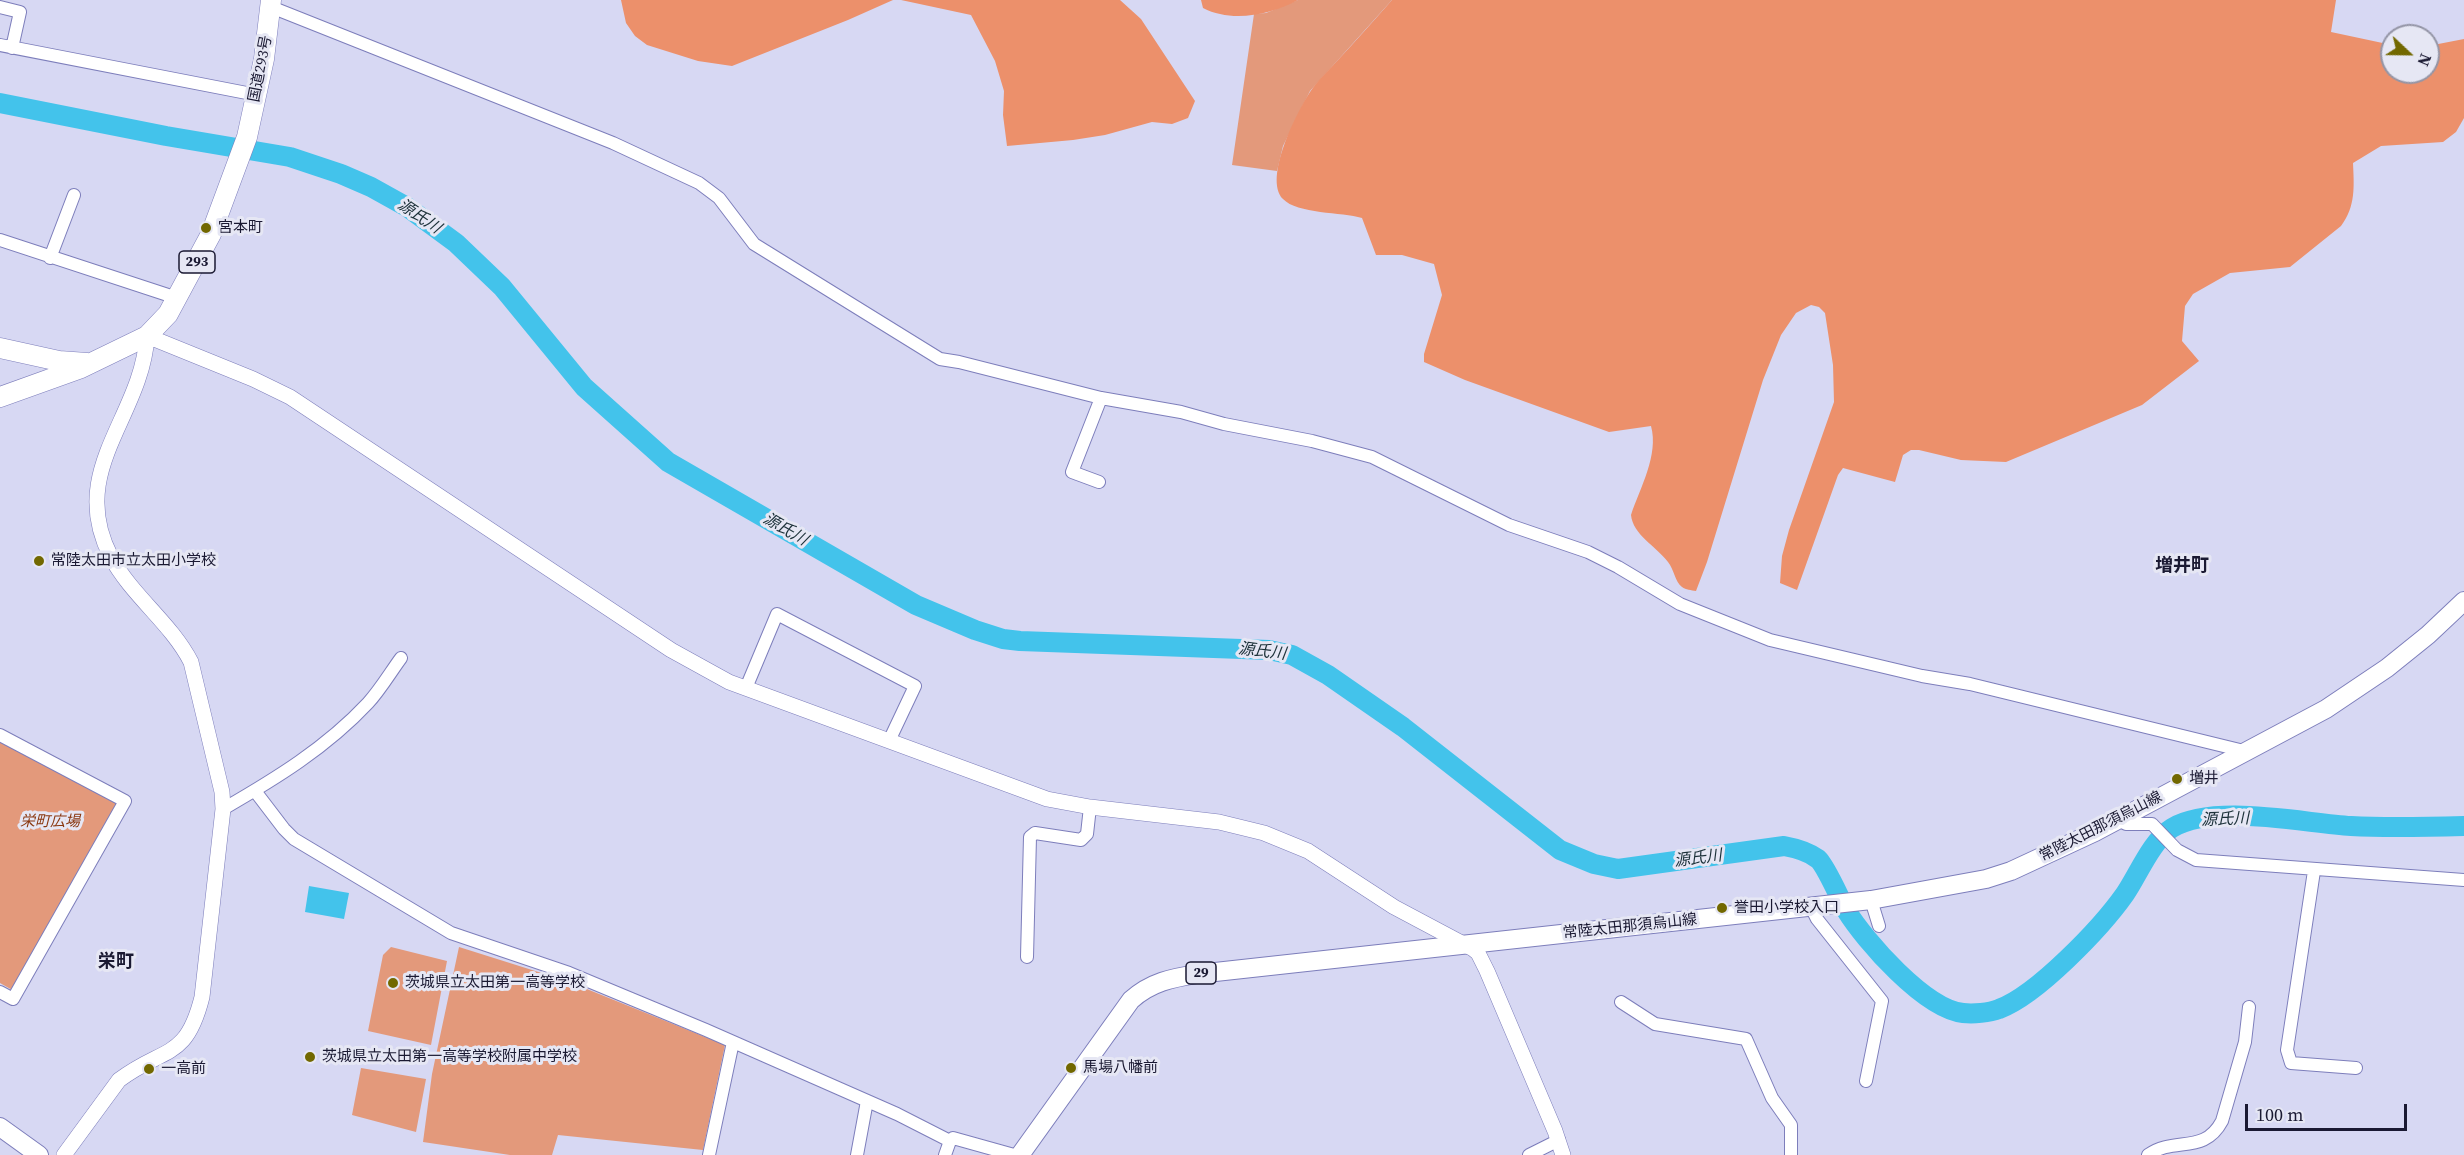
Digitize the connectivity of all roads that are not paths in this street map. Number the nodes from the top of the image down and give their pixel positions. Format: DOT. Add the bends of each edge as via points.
graph roads {
  1 [pos="271,4"];
  2 [pos="0,8"];
  3 [pos="6,46"];
  4 [pos="257,94"];
  5 [pos="74,195"];
  6 [pos="0,240"];
  7 [pos="50,258"];
  8 [pos="177,298"];
  9 [pos="147,336"];
  10 [pos="0,348"];
  11 [pos="59,368"];
  12 [pos="0,397"];
  13 [pos="1101,398"];
  14 [pos="1099,482"];
  15 [pos="2464,601"];
  16 [pos="401,658"];
  17 [pos="746,688"];
  18 [pos="0,735"];
  19 [pos="889,741"];
  20 [pos="2248,752"];
  21 [pos="255,791"];
  22 [pos="1090,807"];
  23 [pos="223,809"];
  24 [pos="2118,820"];
  25 [pos="2314,871"];
  26 [pos="2464,880"];
  27 [pos="1865,901"];
  28 [pos="1815,906"];
  29 [pos="1879,926"];
  30 [pos="1466,945"];
  31 [pos="1027,957"];
  32 [pos="0,992"];
  33 [pos="1621,1002"];
  34 [pos="2249,1007"];
  35 [pos="733,1042"];
  36 [pos="2356,1068"];
  37 [pos="1866,1081"];
  38 [pos="867,1101"];
  39 [pos="0,1126"];
  40 [pos="950,1141"];
  41 [pos="1561,1148"];
  42 [pos="39,1155"];
  43 [pos="64,1155"];
  44 [pos="709,1155"];
  45 [pos="857,1155"];
  46 [pos="945,1155"];
  47 [pos="1014,1155"];
  48 [pos="1020,1155"];
  49 [pos="1529,1155"];
  50 [pos="1791,1155"];
  51 [pos="2148,1155"];
  1 -- 4 [label="highway, 国道293号 / 293"];
  1 -- 13 [label="street" via="613,143 699,183 719,198 754,244 940,360"];
  2 -- 3 [label="street" via="20,12"];
  3 -- 4 [label="street"];
  4 -- 8 [label="highway, 国道293号 / 293" via="247,137 211,234"];
  5 -- 7 [label="street"];
  6 -- 7 [label="street"];
  7 -- 8 [label="street"];
  8 -- 9 [label="highway, 293"];
  9 -- 11 [label="highway, 293" via="92,363"];
  9 -- 17 [label="street" via="290,397 671,650"];
  9 -- 23 [label="street" via="143,368 104,460 96,501 98,523 118,567 183,646 191,662"];
  10 -- 11 [label="highway"];
  11 -- 12 [label="highway, 293"];
  13 -- 14 [label="street" via="1072,472"];
  13 -- 20 [label="street" via="1181,412 1372,457 1509,525 1588,552 1680,604 1770,640"];
  15 -- 20 [label="main road, 常陸太田那須烏山線 / 29" via="2428,635 2361,687"];
  16 -- 21 [label="street" via="368,702 322,745"];
  17 -- 19 [label="street"];
  17 -- 19 [label="street" via="777,614 915,686"];
  18 -- 32 [label="street" via="125,801 13,999"];
  19 -- 22 [label="street" via="1047,799"];
  20 -- 24 [label="main road, 常陸太田那須烏山線 / 29"];
  21 -- 23 [label="street"];
  21 -- 35 [label="street" via="294,839 452,933 568,973"];
  22 -- 30 [label="street" via="1219,822 1264,833 1308,851 1394,907"];
  22 -- 31 [label="street" via="1087,834 1082,840 1035,832 1030,837"];
  23 -- 43 [label="street" via="202,997 194,1024 179,1046 119,1080"];
  24 -- 25 [label="street" via="2126,824 2152,824 2177,850 2196,860"];
  24 -- 27 [label="main road, 常陸太田那須烏山線 / 29" via="2003,874"];
  25 -- 26 [label="street"];
  25 -- 36 [label="street" via="2287,1050 2291,1063"];
  27 -- 28 [label="main road, 常陸太田那須烏山線 / 29"];
  27 -- 29 [label="street"];
  28 -- 30 [label="main road, 常陸太田那須烏山線 / 29"];
  28 -- 37 [label="street" via="1817,919 1882,1001"];
  30 -- 41 [label="street" via="1481,959"];
  30 -- 48 [label="main road, 常陸太田那須烏山線 / 29" via="1197,974 1148,987 1131,1000"];
  33 -- 50 [label="street" via="1655,1024 1746,1039 1772,1098 1791,1125"];
  34 -- 51 [label="street" via="2245,1042 2216,1133 2209,1139 2157,1149"];
  35 -- 38 [label="street"];
  35 -- 44 [label="street"];
  38 -- 40 [label="street"];
  38 -- 45 [label="street"];
  39 -- 42 [label="main road"];
  40 -- 46 [label="street"];
  40 -- 47 [label="street" via="959,1138"];
  41 -- 49 [label="street"];
}
